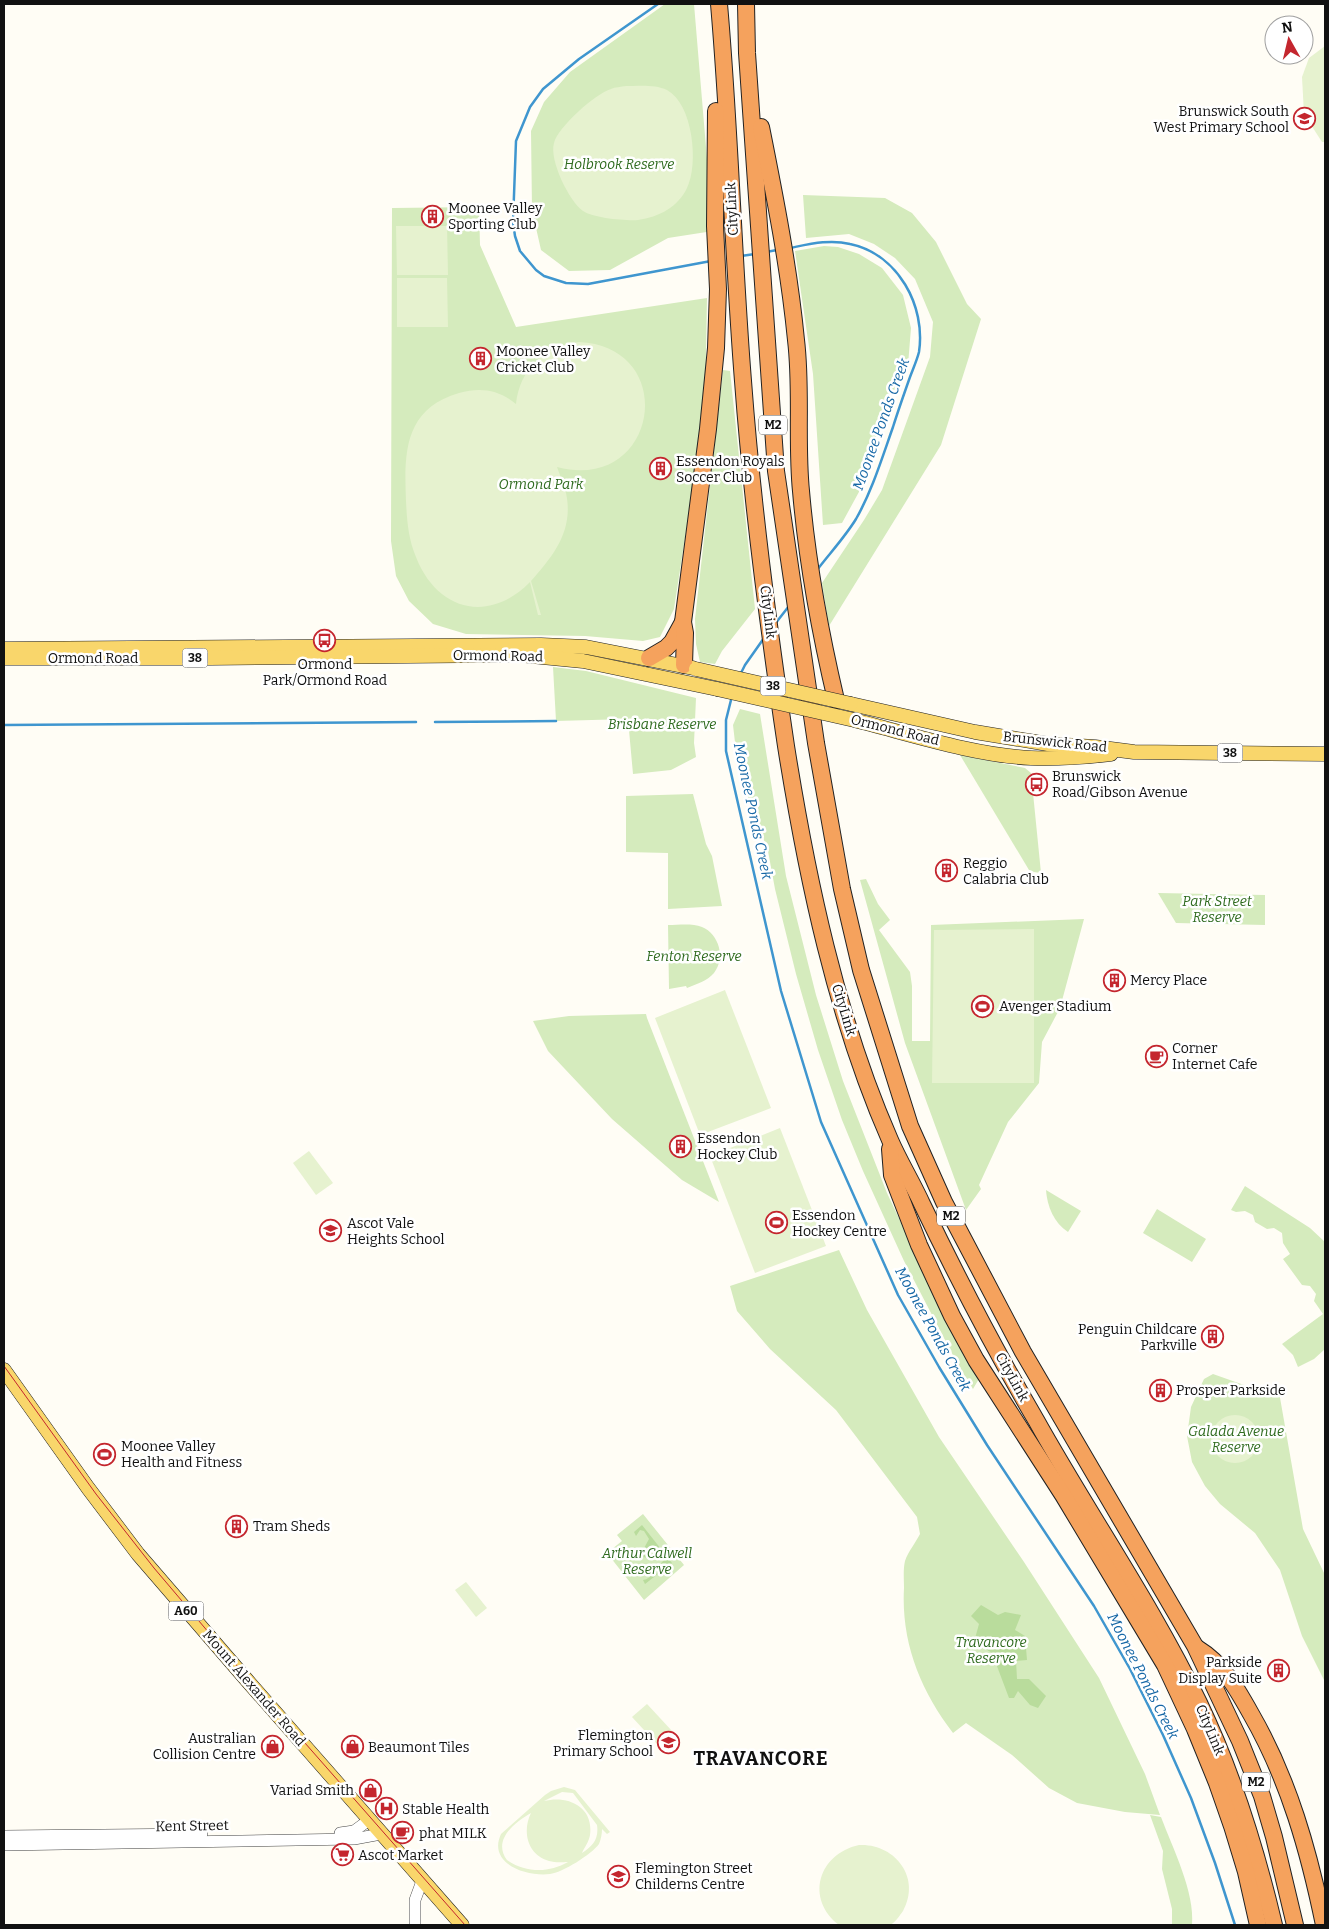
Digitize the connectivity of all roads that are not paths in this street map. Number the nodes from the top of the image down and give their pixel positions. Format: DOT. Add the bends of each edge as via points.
graph roads {
  1 [pos="717,4"];
  2 [pos="746,4"];
  3 [pos="747,53"];
  4 [pos="683,622"];
  5 [pos="4,648"];
  6 [pos="4,658"];
  7 [pos="649,658"];
  8 [pos="828,668"];
  9 [pos="690,675"];
  10 [pos="843,702"];
  11 [pos="814,703"];
  12 [pos="975,732"];
  13 [pos="1048,744"];
  14 [pos="981,751"];
  15 [pos="1134,752"];
  16 [pos="1325,754"];
  17 [pos="1049,758"];
  18 [pos="889,1138"];
  19 [pos="4,1370"];
  20 [pos="1195,1646"];
  21 [pos="369,1820"];
  22 [pos="381,1834"];
  23 [pos="4,1836"];
  24 [pos="4,1844"];
  25 [pos="422,1881"];
  26 [pos="415,1925"];
  27 [pos="462,1925"];
  28 [pos="1258,1925"];
  29 [pos="1274,1925"];
  30 [pos="1295,1925"];
  31 [pos="1324,1925"];
  1 -- 4 [label="highway" via="715,226 718,289 714,378"];
  1 -- 18 [label="highway, CityLink / M2" via="743,382 766,602 794,796 822,927 854,1042"];
  2 -- 3 [label="highway, CityLink / M2"];
  3 -- 8 [label="highway" via="788,273 798,367 800,491"];
  3 -- 20 [label="highway, CityLink / M2" via="776,471 827,807 854,941 910,1126 944,1202 1023,1352"];
  4 -- 7 [label="highway" via="672,642"];
  4 -- 9 [label="highway"];
  5 -- 7 [label="main road, Ormond Road / 38" via="540,645 586,647"];
  6 -- 9 [label="main road, Ormond Road / 38" via="520,655"];
  7 -- 9 [label="main road, Ormond Road / 38"];
  8 -- 10 [label="highway"];
  8 -- 11 [label="highway"];
  9 -- 11 [label="main road, Ormond Road / 38, bridge"];
  10 -- 11 [label="main road, Ormond Road / 38, bridge"];
  10 -- 12 [label="main road, Ormond Road / 38"];
  11 -- 14 [label="main road, Ormond Road / 38, bridge" via="854,720"];
  12 -- 13 [label="main road, Brunswick Road / 38"];
  13 -- 15 [label="main road, Brunswick Road / 38"];
  13 -- 17 [label="main road"];
  14 -- 17 [label="main road, Brunswick Road / 38"];
  15 -- 16 [label="main road, Brunswick Road / 38"];
  15 -- 17 [label="main road, Brunswick Road / 38"];
  18 -- 28 [label="highway" via="892,1175 919,1245 952,1316 980,1367 1072,1509 1165,1664 1218,1782"];
  18 -- 29 [label="highway, CityLink / M2" via="961,1284 1035,1420 1165,1637 1200,1705 1243,1813"];
  19 -- 21 [label="main road, Mount Alexander Road / A60" via="138,1554"];
  20 -- 30 [label="highway, CityLink / M2" via="1262,1796"];
  20 -- 31 [label="highway" via="1211,1656 1228,1675 1262,1733 1295,1811"];
  21 -- 22 [label="main road, Mount Alexander Road / A60"];
  21 -- 23 [label="street, Kent Street" via="354,1831 342,1833"];
  22 -- 24 [label="street, Kent Street" via="350,1839"];
  22 -- 25 [label="main road, Mount Alexander Road / A60"];
  25 -- 26 [label="street" via="415,1900"];
  25 -- 27 [label="main road, Mount Alexander Road / A60"];
}
